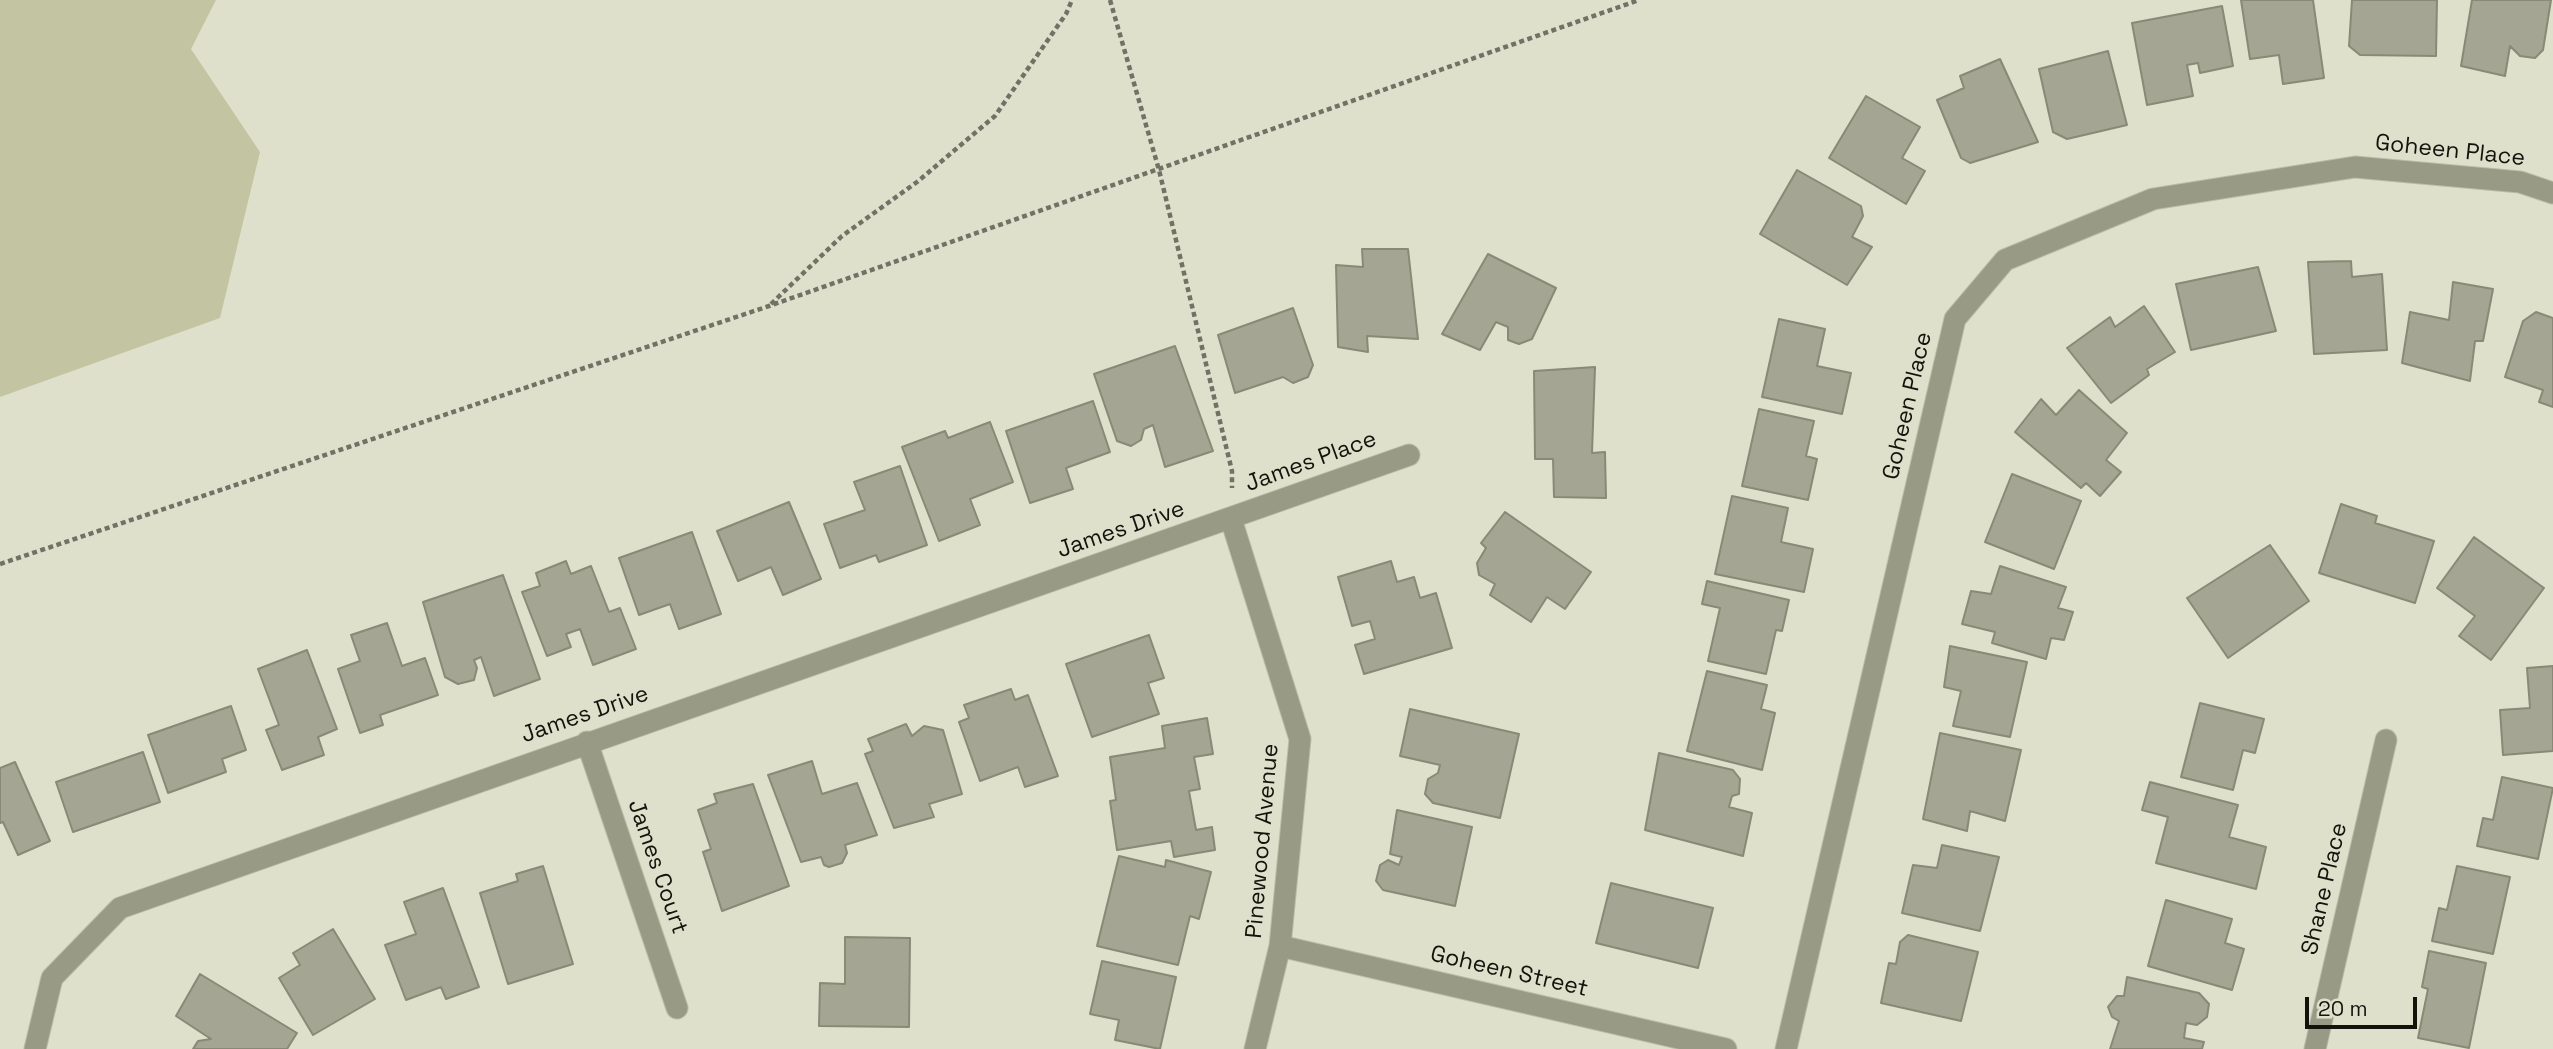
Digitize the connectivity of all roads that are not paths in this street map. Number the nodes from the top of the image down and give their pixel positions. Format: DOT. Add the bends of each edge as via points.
graph roads {
  1 [pos="2553,193"];
  2 [pos="1409,455"];
  3 [pos="1231,519"];
  4 [pos="2386,740"];
  5 [pos="587,742"];
  6 [pos="1280,946"];
  7 [pos="677,1008"];
  8 [pos="35,1049"];
  9 [pos="1255,1049"];
  10 [pos="1726,1049"];
  11 [pos="1786,1049"];
  12 [pos="2315,1049"];
  1 -- 11 [label="street, Goheen Place" via="2520,182 2355,167 2153,199 2005,260 1955,319"];
  2 -- 3 [label="street, James Place"];
  3 -- 5 [label="street, James Drive"];
  3 -- 6 [label="street, Pinewood Avenue" via="1300,739"];
  4 -- 12 [label="street, Shane Place"];
  5 -- 7 [label="street, James Court"];
  5 -- 8 [label="street, James Drive" via="120,908 52,978"];
  6 -- 9 [label="street, Pinewood Avenue"];
  6 -- 10 [label="street, Goheen Street"];
}
